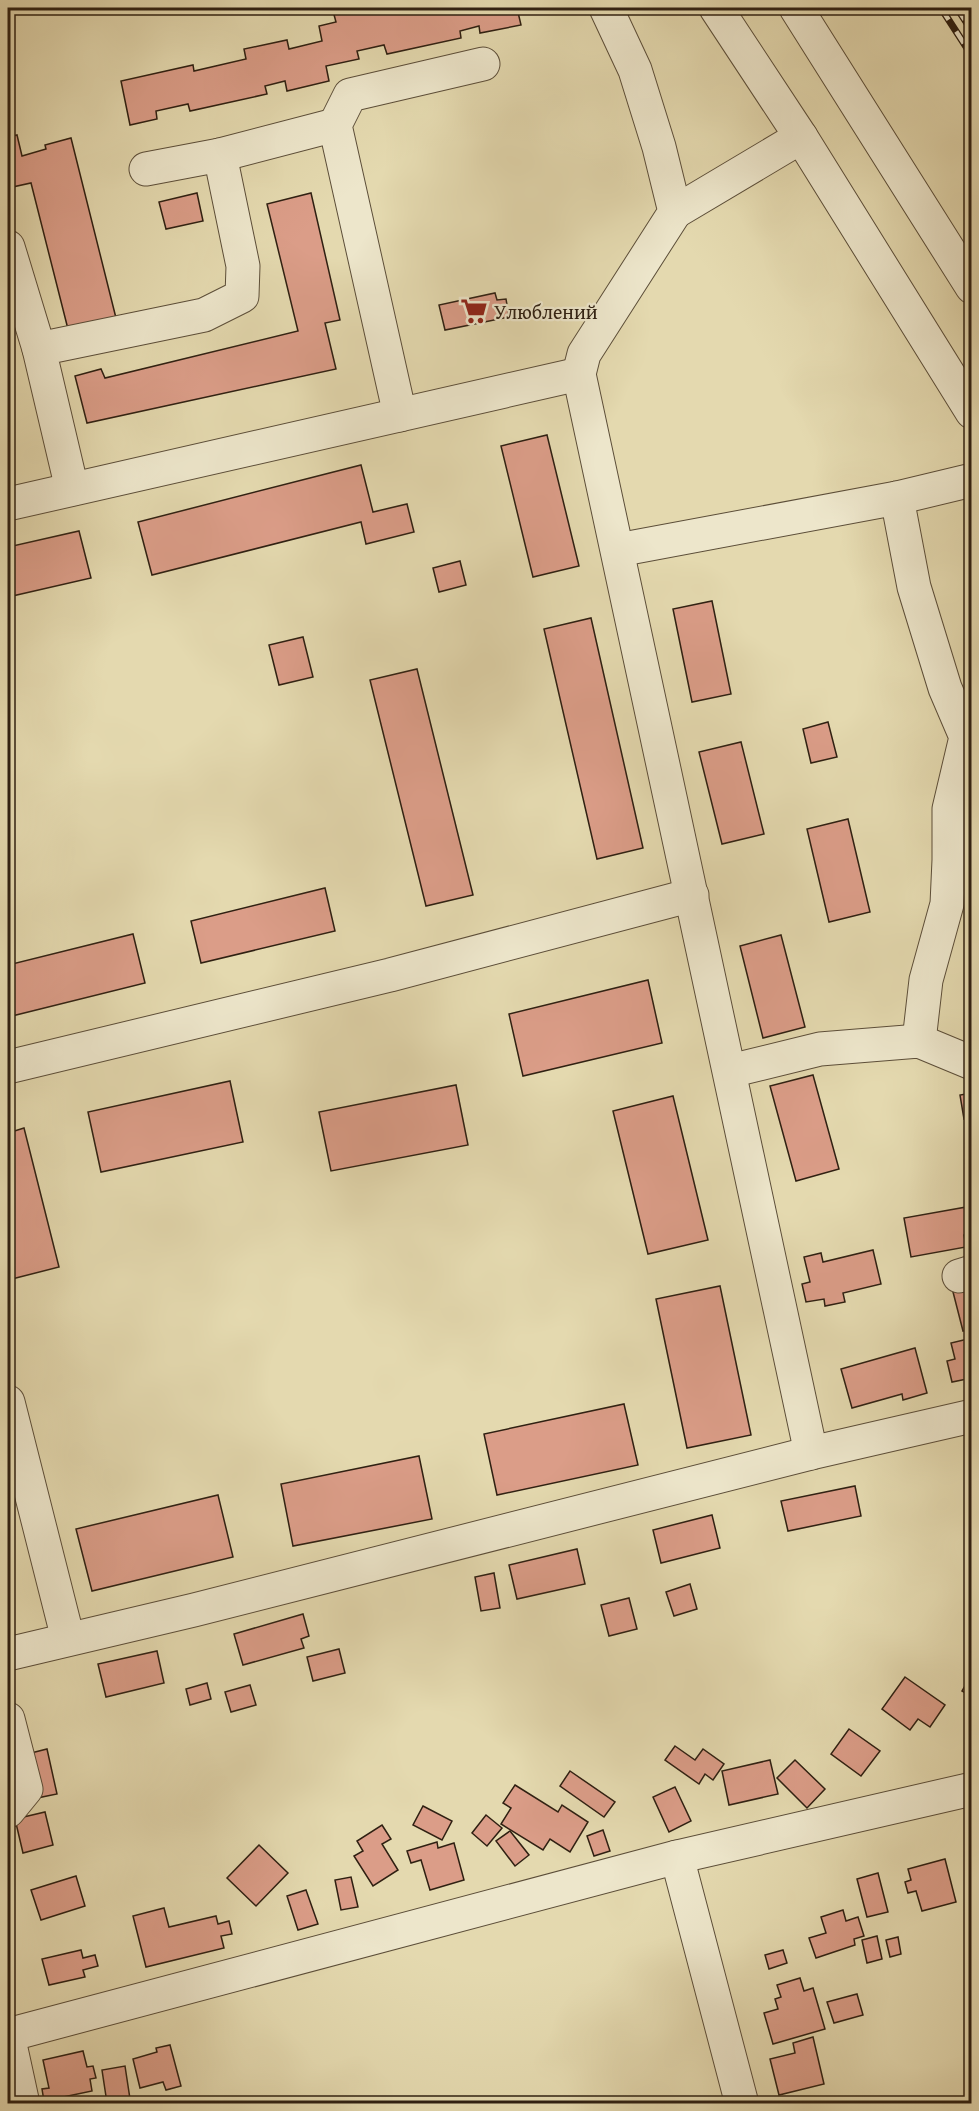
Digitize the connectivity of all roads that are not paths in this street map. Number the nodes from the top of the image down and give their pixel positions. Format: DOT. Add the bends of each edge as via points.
graph roads {
  1 [pos="606,8"];
  2 [pos="716,8"];
  3 [pos="796,8"];
  4 [pos="483,64"];
  5 [pos="335,125"];
  6 [pos="801,137"];
  7 [pos="220,155"];
  8 [pos="147,169"];
  9 [pos="675,212"];
  10 [pos="8,247"];
  11 [pos="972,287"];
  12 [pos="39,350"];
  13 [pos="579,374"];
  14 [pos="972,412"];
  15 [pos="400,414"];
  16 [pos="972,480"];
  17 [pos="72,489"];
  18 [pos="897,498"];
  19 [pos="8,504"];
  20 [pos="618,550"];
  21 [pos="692,895"];
  22 [pos="919,1041"];
  23 [pos="972,1063"];
  24 [pos="8,1067"];
  25 [pos="730,1071"];
  26 [pos="8,1402"];
  27 [pos="972,1416"];
  28 [pos="811,1452"];
  29 [pos="68,1639"];
  30 [pos="8,1654"];
  31 [pos="8,1719"];
  32 [pos="972,1790"];
  33 [pos="8,1811"];
  34 [pos="677,1857"];
  35 [pos="8,2035"];
  36 [pos="23,2103"];
  37 [pos="742,2103"];
  1 -- 9 [label="street" via="635,70"];
  2 -- 6 [label="street"];
  3 -- 11 [label="street"];
  4 -- 5 [label="street" via="350,95"];
  5 -- 7 [label="street"];
  5 -- 15 [label="street"];
  6 -- 9 [label="street"];
  6 -- 14 [label="street"];
  7 -- 8 [label="street"];
  7 -- 12 [label="street" via="243,266 242,296 204,315"];
  9 -- 13 [label="street" via="584,354"];
  10 -- 12 [label="street"];
  12 -- 17 [label="street"];
  13 -- 15 [label="street"];
  13 -- 20 [label="street"];
  15 -- 17 [label="street"];
  16 -- 18 [label="street"];
  17 -- 19 [label="street"];
  18 -- 20 [label="street"];
  18 -- 22 [label="street" via="914,587 945,688 966,738 949,808 946,904 926,980"];
  20 -- 21 [label="street"];
  21 -- 24 [label="street" via="390,975"];
  21 -- 25 [label="street"];
  22 -- 23 [label="street"];
  22 -- 25 [label="street" via="820,1049"];
  25 -- 28 [label="street"];
  26 -- 29 [label="street"];
  27 -- 28 [label="street"];
  28 -- 29 [label="street"];
  29 -- 30 [label="street"];
  31 -- 33 [label="street" via="26,1789"];
  32 -- 34 [label="street"];
  34 -- 35 [label="street"];
  34 -- 37 [label="street"];
  35 -- 36 [label="street"];
}
